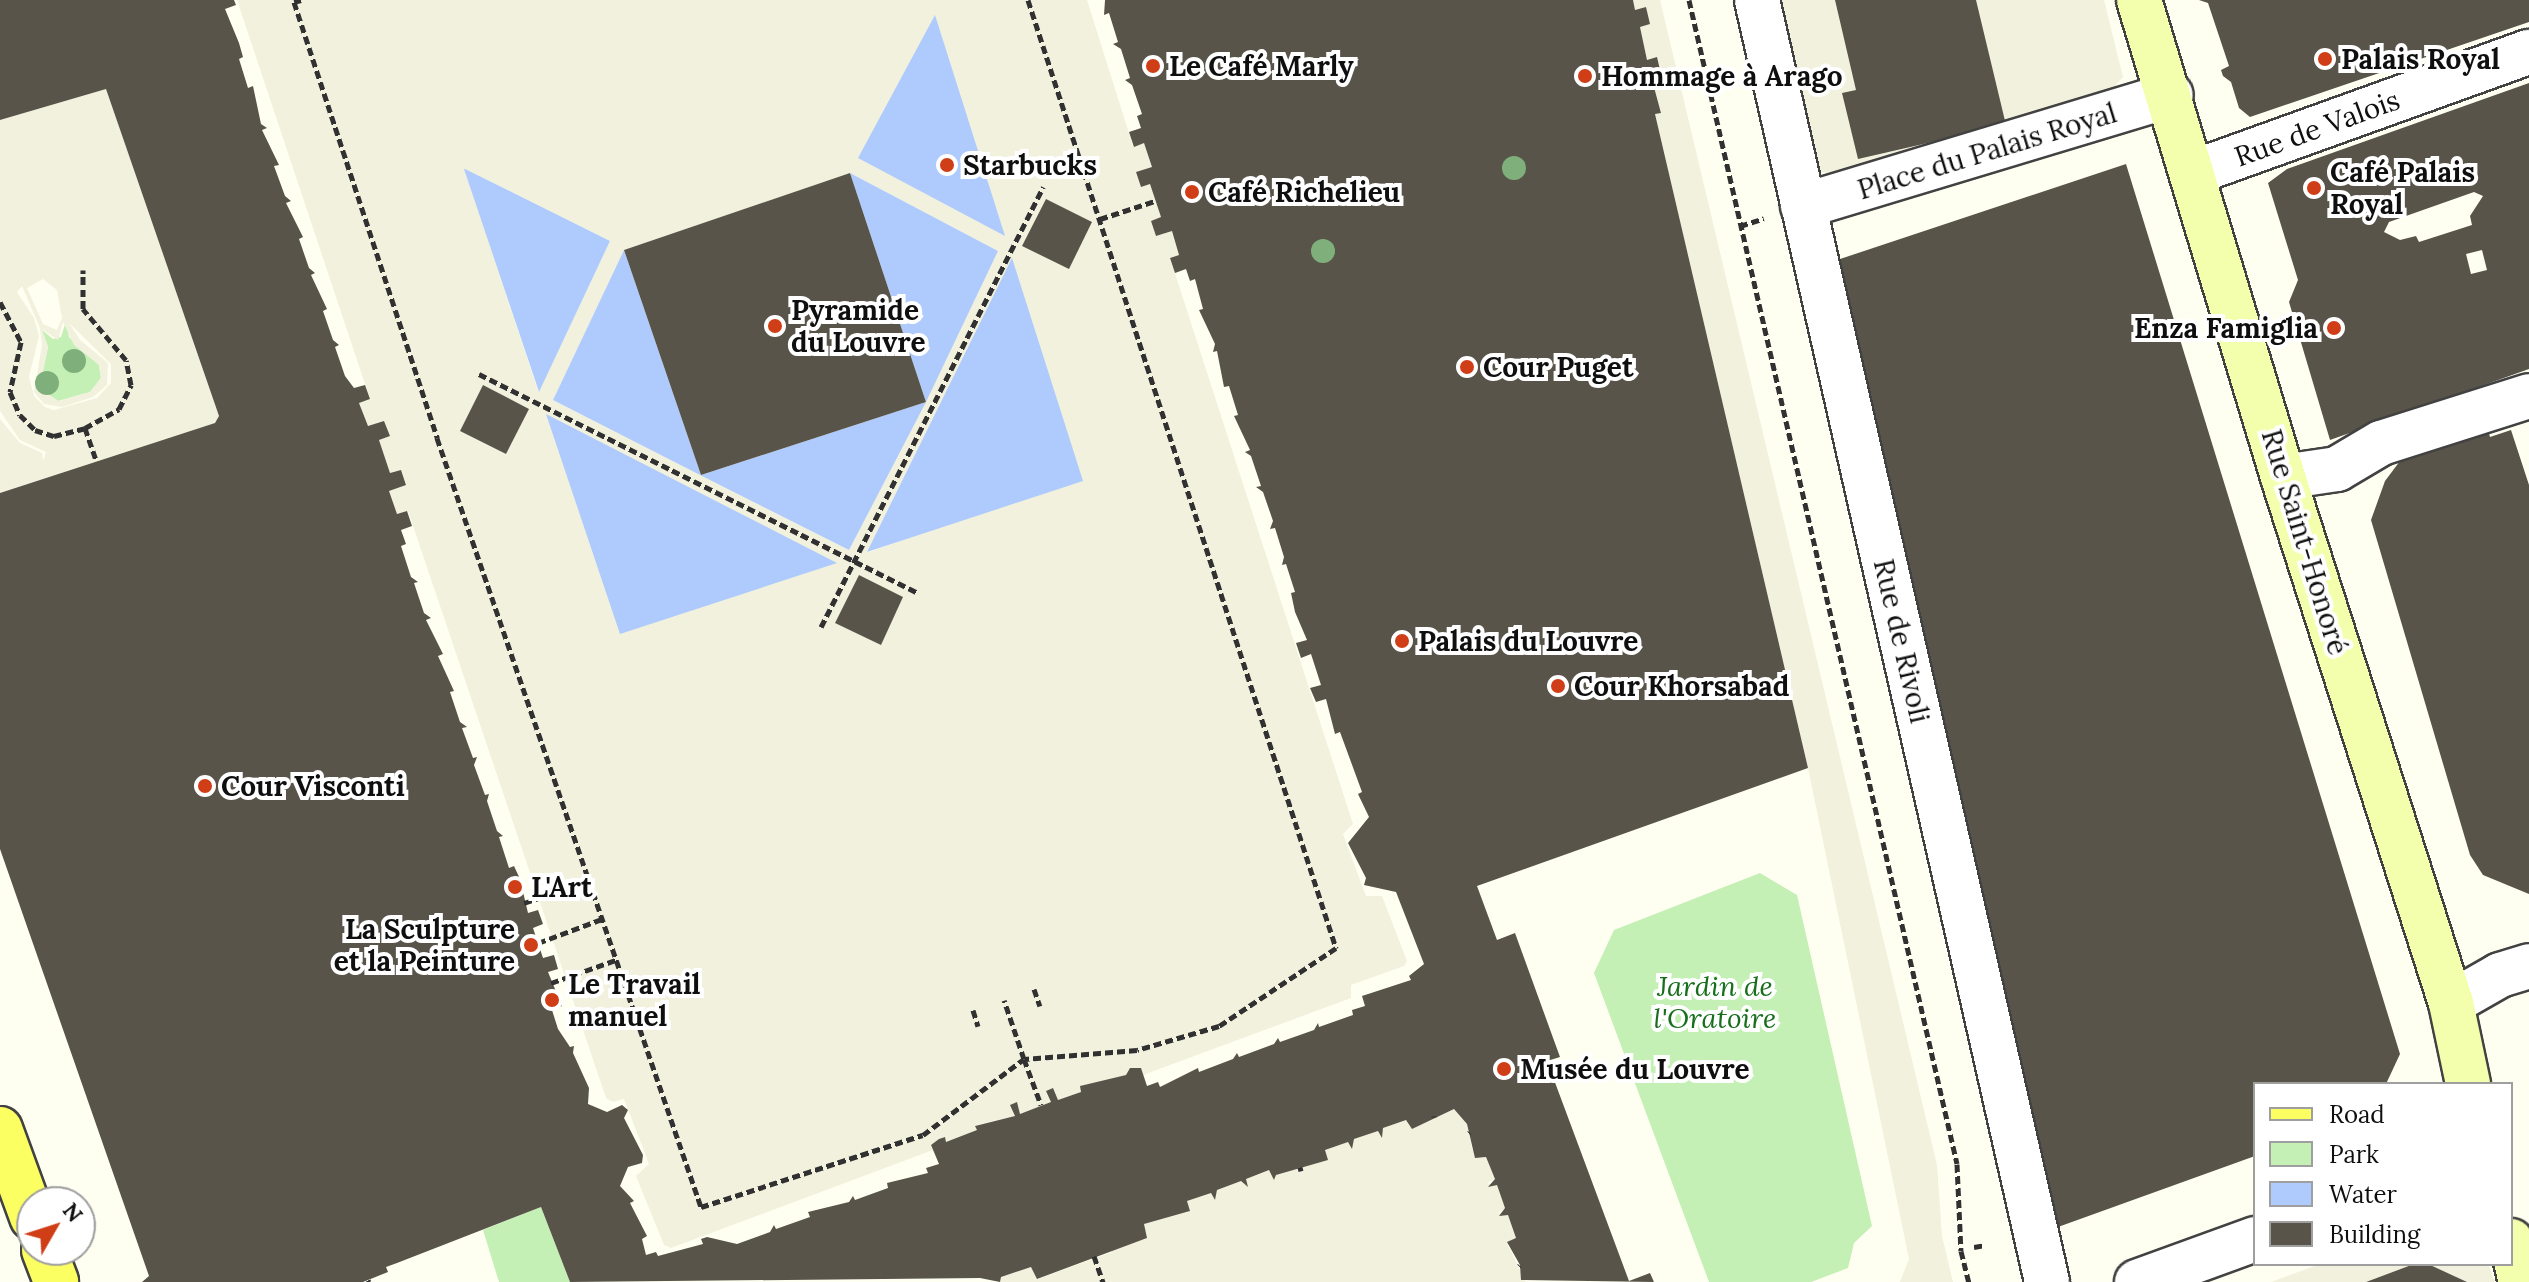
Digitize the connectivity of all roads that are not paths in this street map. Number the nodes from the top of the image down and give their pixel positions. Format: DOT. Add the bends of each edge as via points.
graph roads {
  1 [pos="1757,0"];
  2 [pos="2139,0"];
  3 [pos="2529,52"];
  4 [pos="2171,95"];
  5 [pos="2195,172"];
  6 [pos="1803,206"];
  7 [pos="2529,396"];
  8 [pos="2283,477"];
  9 [pos="2529,966"];
  10 [pos="2451,1003"];
  11 [pos="2468,1082"];
  12 [pos="0,1129"];
  13 [pos="21,1186"];
  14 [pos="2253,1240"];
  15 [pos="2047,1282"];
  16 [pos="2137,1282"];
  1 -- 6 [label="street, Rue de Rivoli"];
  2 -- 4 [label="street, Rue Saint-Honoré"];
  3 -- 5 [label="street, Rue de Valois"];
  4 -- 5 [label="street, Rue Saint-Honoré"];
  4 -- 6 [label="street, Place du Palais Royal"];
  5 -- 8 [label="street, Rue Saint-Honoré"];
  6 -- 15 [label="street, Rue de Rivoli"];
  7 -- 8 [label="street" via="2381,443 2337,469"];
  8 -- 10 [label="street, Rue Saint-Honoré"];
  9 -- 10 [label="street" via="2500,975"];
  10 -- 11 [label="street, Rue Saint-Honoré"];
  12 -- 13 [label="main road"];
  14 -- 16 [label="street"];
}
